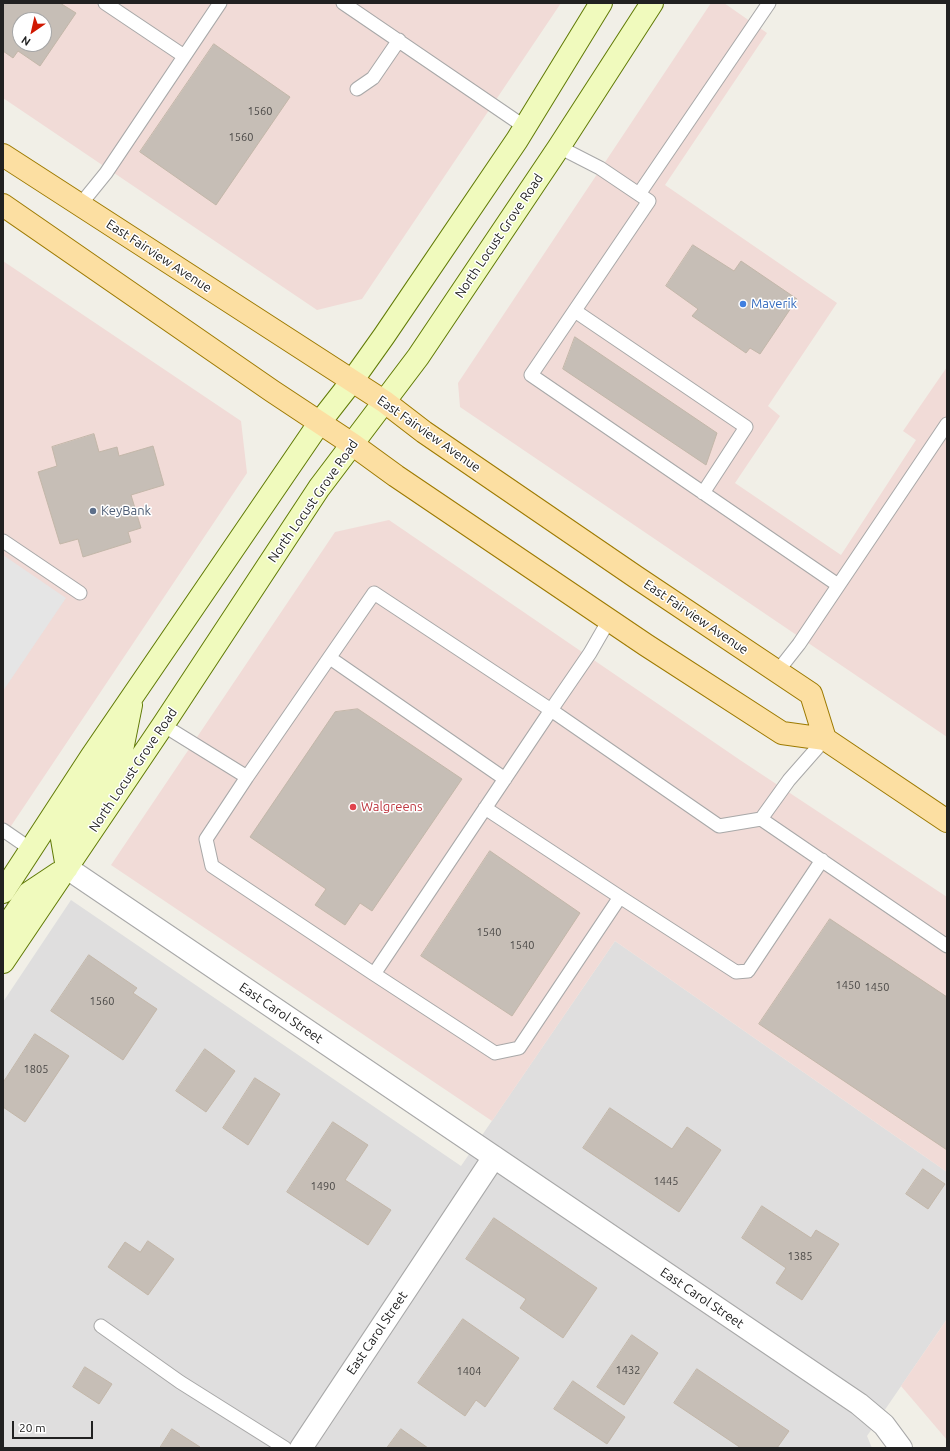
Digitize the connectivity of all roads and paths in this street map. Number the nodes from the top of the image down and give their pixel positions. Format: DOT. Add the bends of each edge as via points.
graph roads {
  1 [pos="105,3"];
  2 [pos="220,3"];
  3 [pos="343,3"];
  4 [pos="601,3"];
  5 [pos="652,3"];
  6 [pos="768,3"];
  7 [pos="398,40"];
  8 [pos="184,56"];
  9 [pos="357,89"];
  10 [pos="525,127"];
  11 [pos="559,147"];
  12 [pos="3,155"];
  13 [pos="640,194"];
  14 [pos="3,205"];
  15 [pos="80,205"];
  16 [pos="575,311"];
  17 [pos="352,381"];
  18 [pos="385,402"];
  19 [pos="320,422"];
  20 [pos="947,424"];
  21 [pos="352,444"];
  22 [pos="703,493"];
  23 [pos="3,541"];
  24 [pos="838,585"];
  25 [pos="80,593"];
  26 [pos="608,620"];
  27 [pos="330,658"];
  28 [pos="777,672"];
  29 [pos="132,698"];
  30 [pos="551,710"];
  31 [pos="163,725"];
  32 [pos="825,740"];
  33 [pos="247,777"];
  34 [pos="505,779"];
  35 [pos="485,808"];
  36 [pos="761,819"];
  37 [pos="947,821"];
  38 [pos="3,830"];
  39 [pos="32,850"];
  40 [pos="822,860"];
  41 [pos="67,868"];
  42 [pos="3,892"];
  43 [pos="620,898"];
  44 [pos="3,932"];
  45 [pos="947,946"];
  46 [pos="3,962"];
  47 [pos="374,974"];
  48 [pos="494,1157"];
  49 [pos="101,1326"];
  50 [pos="285,1448"];
  51 [pos="301,1448"];
  52 [pos="901,1448"];
  1 -- 8 [label="lane"];
  2 -- 8 [label="lane"];
  3 -- 7 [label="lane"];
  4 -- 10 [label="main road"];
  5 -- 11 [label="main road, North Locust Grove Road"];
  6 -- 13 [label="lane"];
  7 -- 9 [label="lane" via="373,78"];
  7 -- 10 [label="lane"];
  8 -- 15 [label="lane" via="106,173"];
  10 -- 17 [label="main road"];
  11 -- 13 [label="lane" via="600,168"];
  11 -- 18 [label="main road, North Locust Grove Road"];
  12 -- 15 [label="main road, East Fairview Avenue"];
  13 -- 16 [label="lane" via="649,201"];
  14 -- 19 [label="main road"];
  15 -- 17 [label="main road, East Fairview Avenue"];
  16 -- 22 [label="lane" via="746,427"];
  16 -- 22 [label="lane" via="531,375"];
  17 -- 18 [label="main road, East Fairview Avenue"];
  17 -- 19 [label="main road"];
  18 -- 21 [label="main road, North Locust Grove Road"];
  18 -- 28 [label="main road, East Fairview Avenue" via="424,432"];
  19 -- 21 [label="main road"];
  19 -- 29 [label="main road"];
  20 -- 24 [label="lane"];
  21 -- 26 [label="main road" via="402,481"];
  21 -- 31 [label="main road, North Locust Grove Road" via="319,488"];
  22 -- 24 [label="lane"];
  23 -- 25 [label="lane"];
  24 -- 28 [label="lane"];
  26 -- 30 [label="lane" via="590,653"];
  26 -- 32 [label="main road" via="782,733"];
  27 -- 30 [label="lane" via="374,593"];
  27 -- 33 [label="lane"];
  27 -- 34 [label="lane"];
  28 -- 32 [label="main road, East Fairview Avenue" via="811,694"];
  29 -- 39 [label="main road" via="91,756"];
  29 -- 41 [label="main road" via="124,745 62,839"];
  30 -- 34 [label="lane"];
  30 -- 36 [label="lane" via="719,826"];
  31 -- 33 [label="lane"];
  31 -- 41 [label="main road, North Locust Grove Road"];
  32 -- 36 [label="lane" via="789,780"];
  32 -- 37 [label="main road"];
  33 -- 47 [label="lane" via="206,839 212,866"];
  34 -- 35 [label="lane"];
  35 -- 43 [label="lane"];
  35 -- 47 [label="lane"];
  36 -- 40 [label="lane"];
  38 -- 39 [label="lane"];
  39 -- 42 [label="main road"];
  40 -- 43 [label="lane" via="748,971 736,972"];
  40 -- 45 [label="lane"];
  41 -- 44 [label="main road" via="29,893"];
  41 -- 46 [label="main road, North Locust Grove Road"];
  41 -- 48 [label="street, East Carol Street"];
  43 -- 47 [label="lane" via="519,1048 495,1053"];
  48 -- 51 [label="street, East Carol Street"];
  48 -- 52 [label="street, East Carol Street" via="859,1404 884,1425"];
  49 -- 50 [label="lane" via="180,1382"];
}
